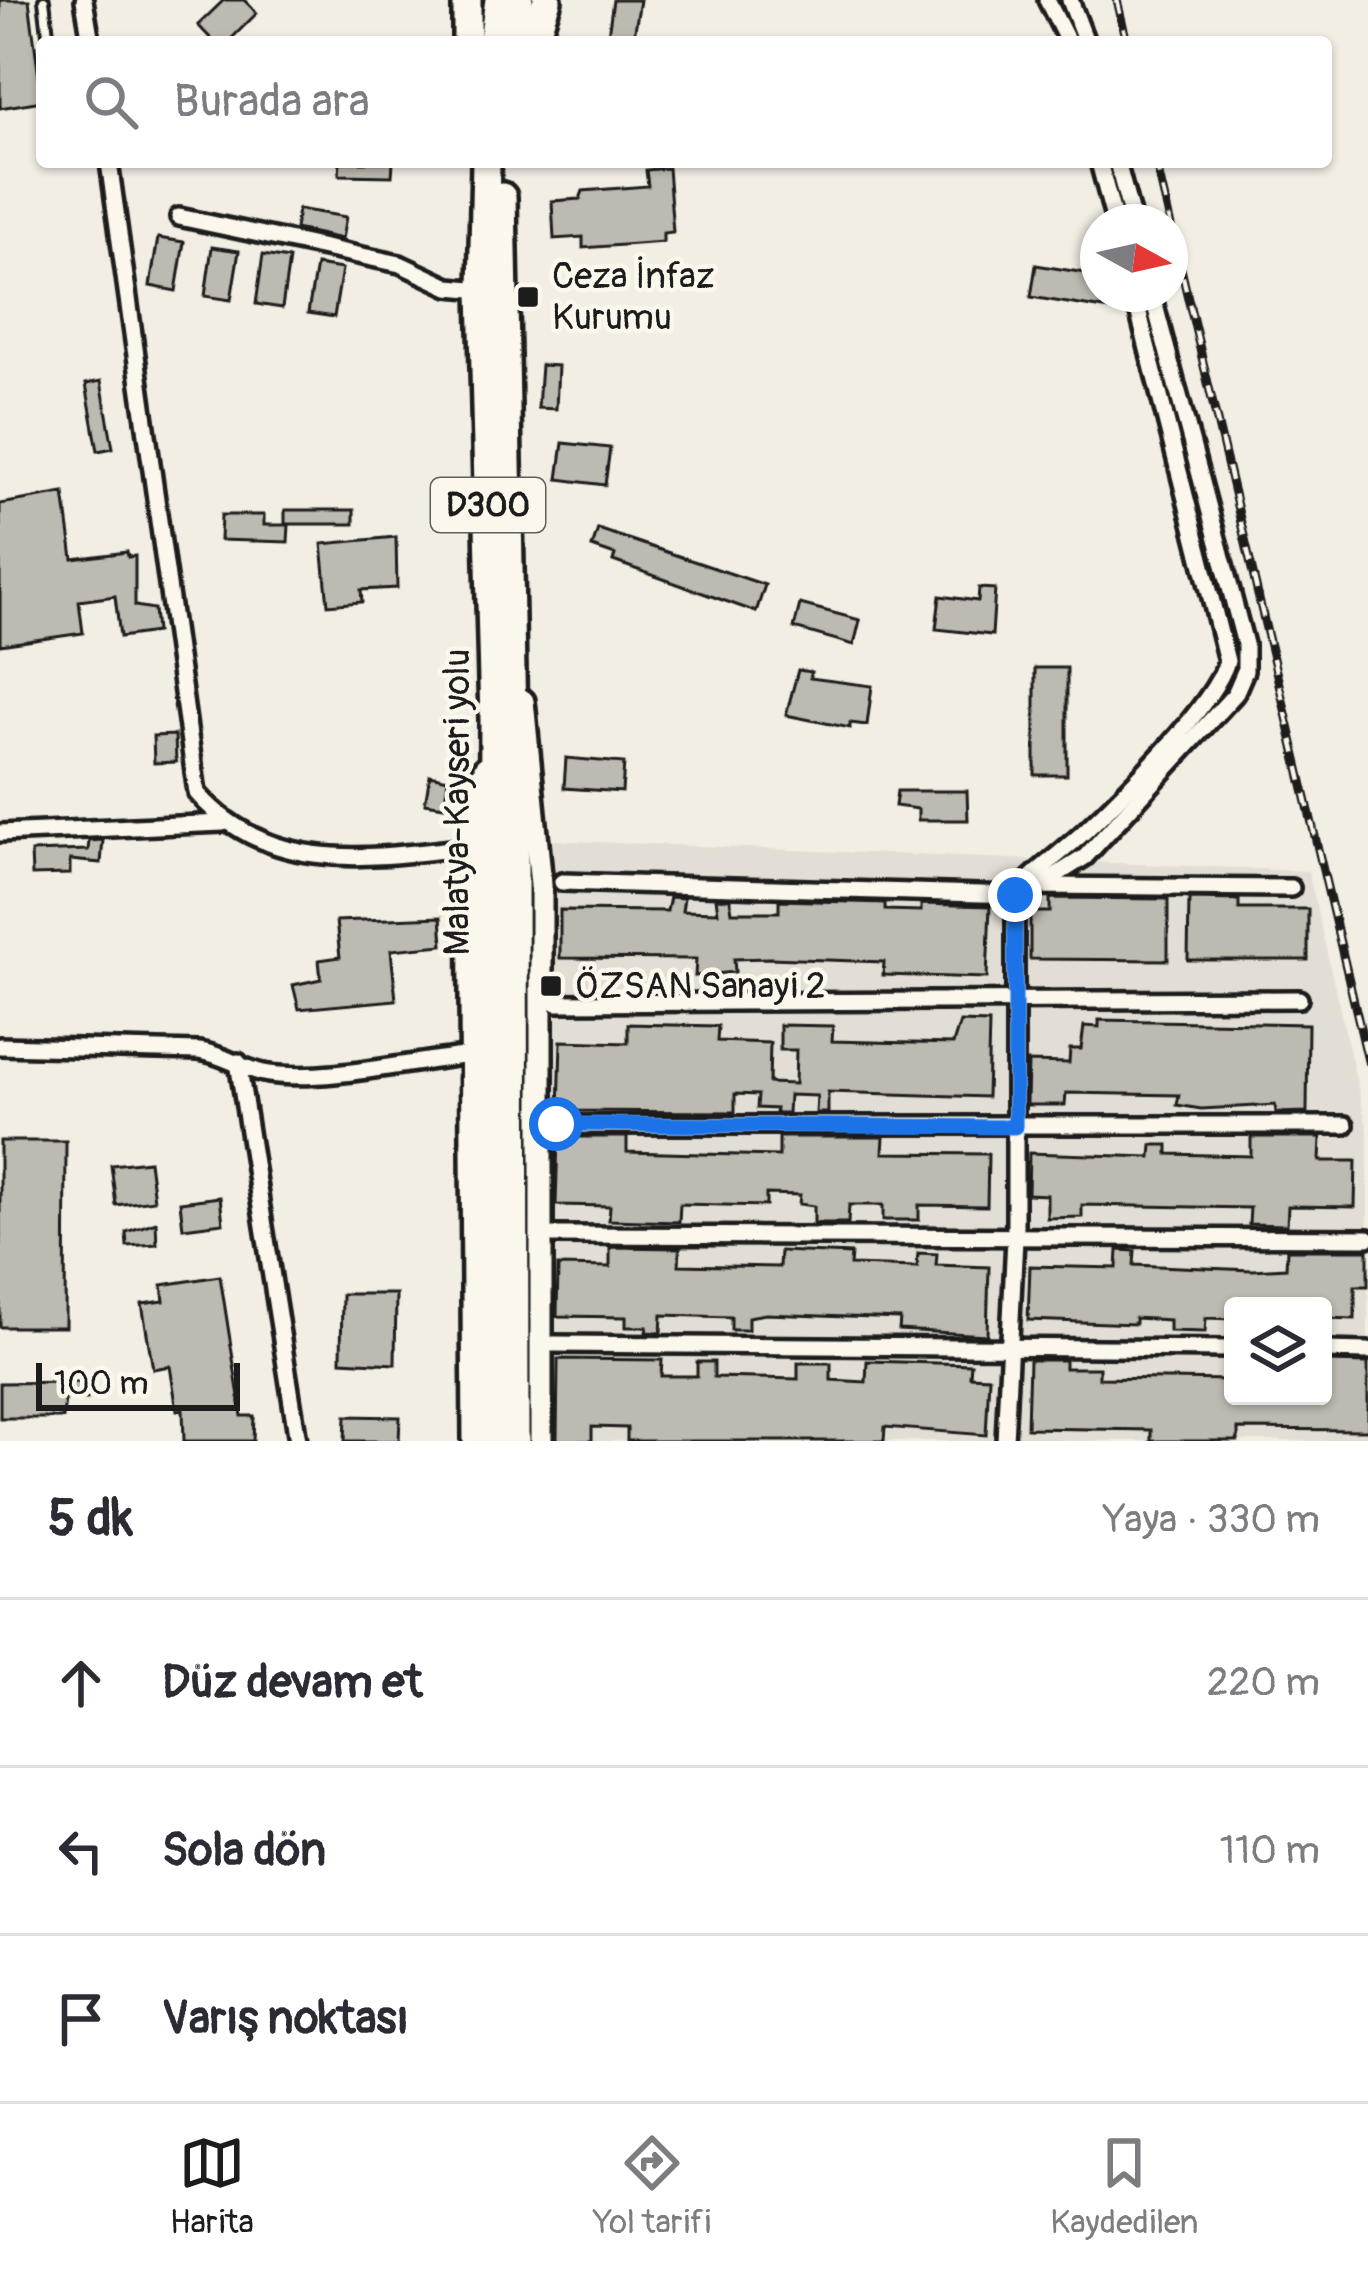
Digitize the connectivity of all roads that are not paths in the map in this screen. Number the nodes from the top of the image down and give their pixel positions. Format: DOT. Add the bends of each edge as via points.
graph roads {
  1 [pos="44,0"];
  2 [pos="84,0"];
  3 [pos="466,0"];
  4 [pos="499,0"];
  5 [pos="519,0"];
  6 [pos="547,0"];
  7 [pos="1047,0"];
  8 [pos="1070,0"];
  9 [pos="48,36"];
  10 [pos="90,36"];
  11 [pos="467,36"];
  12 [pos="494,36"];
  13 [pos="512,36"];
  14 [pos="535,36"];
  15 [pos="1065,36"];
  16 [pos="1084,36"];
  17 [pos="110,168"];
  18 [pos="474,168"];
  19 [pos="499,168"];
  20 [pos="1102,168"];
  21 [pos="1120,168"];
  22 [pos="1110,204"];
  23 [pos="1128,204"];
  24 [pos="178,217"];
  25 [pos="483,290"];
  26 [pos="1139,312"];
  27 [pos="1157,312"];
  28 [pos="511,587"];
  29 [pos="494,720"];
  30 [pos="223,824"];
  31 [pos="0,832"];
  32 [pos="470,847"];
  33 [pos="562,882"];
  34 [pos="1040,886"];
  35 [pos="1292,889"];
  36 [pos="1015,895"];
  37 [pos="1299,999"];
  38 [pos="1014,1000"];
  39 [pos="557,1003"];
  40 [pos="0,1046"];
  41 [pos="473,1054"];
  42 [pos="238,1062"];
  43 [pos="556,1124"];
  44 [pos="1345,1125"];
  45 [pos="1015,1127"];
  46 [pos="553,1235"];
  47 [pos="1015,1238"];
  48 [pos="1368,1238"];
  49 [pos="553,1344"];
  50 [pos="1010,1346"];
  51 [pos="1224,1349"];
  52 [pos="1332,1350"];
  53 [pos="1368,1351"];
  54 [pos="298,1441"];
  55 [pos="473,1441"];
  56 [pos="491,1441"];
  57 [pos="515,1441"];
  58 [pos="542,1441"];
  59 [pos="1005,1441"];
  1 -- 9 [label="lane"];
  2 -- 10 [label="street"];
  3 -- 11 [label="highway"];
  4 -- 12 [label="highway"];
  5 -- 13 [label="highway"];
  6 -- 14 [label="highway"];
  7 -- 15 [label="street"];
  8 -- 16 [label="street"];
  17 -- 30 [label="street" via="187,752 197,793"];
  18 -- 25 [label="highway"];
  19 -- 25 [label="highway, Malatya-Kayseri yolu / D300"];
  19 -- 28 [label="highway, D300"];
  20 -- 22 [label="street"];
  21 -- 23 [label="street"];
  24 -- 25 [label="street"];
  25 -- 29 [label="highway, Malatya-Kayseri yolu / D300"];
  26 -- 36 [label="street" via="1228,661 1200,708"];
  27 -- 34 [label="street" via="1245,644 1245,671 1138,804"];
  28 -- 57 [label="highway, D300"];
  28 -- 58 [label="street" via="541,885"];
  29 -- 32 [label="street"];
  29 -- 56 [label="highway, Malatya-Kayseri yolu / D300"];
  30 -- 31 [label="street"];
  30 -- 32 [label="street" via="297,854"];
  32 -- 41 [label="street"];
  33 -- 36 [label="street"];
  34 -- 35 [label="street"];
  34 -- 36 [label="street"];
  36 -- 38 [label="street"];
  37 -- 38 [label="street"];
  38 -- 39 [label="street"];
  38 -- 45 [label="street"];
  40 -- 42 [label="street" via="199,1051"];
  41 -- 42 [label="street" via="286,1076"];
  41 -- 55 [label="street"];
  42 -- 54 [label="street"];
  43 -- 45 [label="street"];
  44 -- 45 [label="street"];
  45 -- 47 [label="street"];
  46 -- 47 [label="street"];
  47 -- 48 [label="street"];
  47 -- 50 [label="street"];
  49 -- 50 [label="street"];
  50 -- 51 [label="street"];
  50 -- 59 [label="street"];
  52 -- 53 [label="street"];
}
